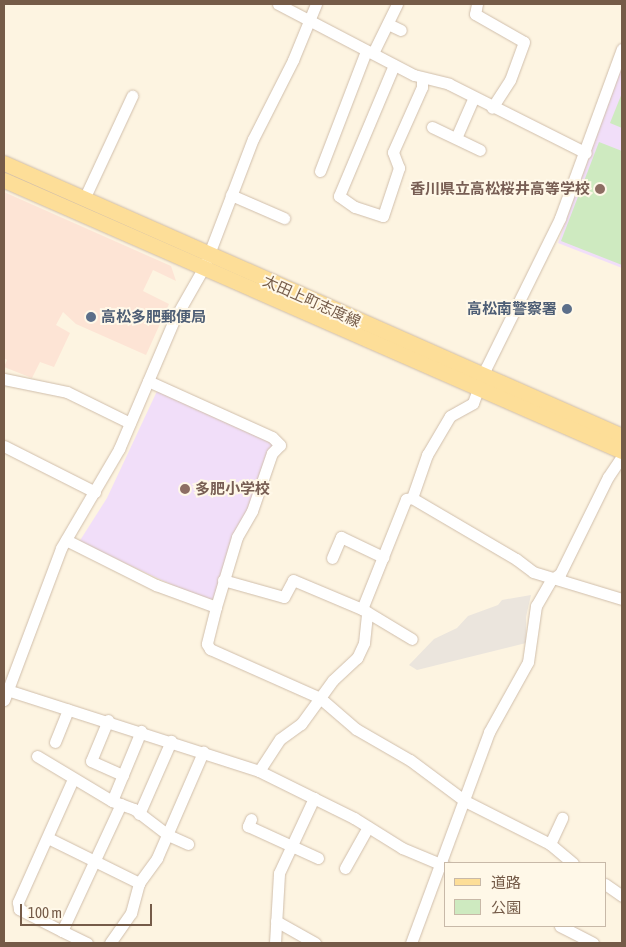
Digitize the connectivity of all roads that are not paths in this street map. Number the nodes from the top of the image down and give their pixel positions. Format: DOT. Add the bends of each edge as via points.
graph roads {
  1 [pos="278,4"];
  2 [pos="316,4"];
  3 [pos="397,4"];
  4 [pos="477,4"];
  5 [pos="309,22"];
  6 [pos="388,24"];
  7 [pos="401,30"];
  8 [pos="622,49"];
  9 [pos="370,52"];
  10 [pos="394,65"];
  11 [pos="422,78"];
  12 [pos="132,96"];
  13 [pos="473,99"];
  14 [pos="492,108"];
  15 [pos="432,127"];
  16 [pos="456,138"];
  17 [pos="480,150"];
  18 [pos="586,153"];
  19 [pos="4,163"];
  20 [pos="320,171"];
  21 [pos="4,180"];
  22 [pos="231,195"];
  23 [pos="84,199"];
  24 [pos="284,218"];
  25 [pos="206,260"];
  26 [pos="4,379"];
  27 [pos="148,381"];
  28 [pos="480,382"];
  29 [pos="130,423"];
  30 [pos="620,444"];
  31 [pos="4,448"];
  32 [pos="95,492"];
  33 [pos="412,498"];
  34 [pos="66,540"];
  35 [pos="382,557"];
  36 [pos="332,558"];
  37 [pos="223,580"];
  38 [pos="551,580"];
  39 [pos="622,599"];
  40 [pos="216,607"];
  41 [pos="364,610"];
  42 [pos="412,639"];
  43 [pos="5,693"];
  44 [pos="320,698"];
  45 [pos="68,709"];
  46 [pos="108,720"];
  47 [pos="141,731"];
  48 [pos="171,741"];
  49 [pos="55,742"];
  50 [pos="203,752"];
  51 [pos="37,756"];
  52 [pos="259,771"];
  53 [pos="123,775"];
  54 [pos="73,779"];
  55 [pos="314,798"];
  56 [pos="465,801"];
  57 [pos="116,802"];
  58 [pos="139,814"];
  59 [pos="562,818"];
  60 [pos="251,819"];
  61 [pos="368,827"];
  62 [pos="168,835"];
  63 [pos="48,838"];
  64 [pos="188,844"];
  65 [pos="550,844"];
  66 [pos="290,846"];
  67 [pos="318,858"];
  68 [pos="94,862"];
  69 [pos="572,862"];
  70 [pos="442,865"];
  71 [pos="345,868"];
  72 [pos="139,883"];
  73 [pos="606,885"];
  74 [pos="622,896"];
  75 [pos="276,921"];
  76 [pos="562,927"];
  77 [pos="62,931"];
  78 [pos="87,943"];
  79 [pos="110,943"];
  80 [pos="275,943"];
  81 [pos="315,943"];
  82 [pos="411,943"];
  83 [pos="593,943"];
  1 -- 5 [label="street"];
  2 -- 5 [label="street"];
  3 -- 6 [label="street"];
  4 -- 14 [label="street" via="475,14 524,42 510,80"];
  5 -- 9 [label="street"];
  5 -- 22 [label="street" via="263,116"];
  6 -- 7 [label="street"];
  6 -- 9 [label="street"];
  8 -- 18 [label="street"];
  9 -- 10 [label="street"];
  9 -- 20 [label="street"];
  10 -- 11 [label="street"];
  10 -- 11 [label="street" via="339,196 355,207 383,216 399,168 393,152 422,87"];
  11 -- 13 [label="street" via="448,84"];
  12 -- 23 [label="street"];
  13 -- 14 [label="street"];
  13 -- 16 [label="street"];
  14 -- 18 [label="street"];
  15 -- 16 [label="street"];
  16 -- 17 [label="street"];
  18 -- 28 [label="street" via="560,218"];
  19 -- 23 [label="main road, 太田上町志度線"];
  21 -- 25 [label="main road, 太田上町志度線"];
  22 -- 24 [label="street"];
  22 -- 25 [label="street"];
  23 -- 25 [label="main road, 太田上町志度線"];
  25 -- 27 [label="street" via="175,318"];
  25 -- 28 [label="main road, 太田上町志度線"];
  26 -- 29 [label="street" via="67,392"];
  27 -- 29 [label="street"];
  27 -- 37 [label="street" via="272,437 280,445 272,453"];
  28 -- 30 [label="main road, 太田上町志度線"];
  28 -- 33 [label="street" via="473,402 450,416 427,455"];
  29 -- 32 [label="street"];
  30 -- 38 [label="street" via="608,477 560,574"];
  31 -- 32 [label="street"];
  32 -- 34 [label="street"];
  33 -- 35 [label="street" via="406,500"];
  33 -- 38 [label="street"];
  34 -- 40 [label="street" via="156,584"];
  34 -- 43 [label="street"];
  35 -- 36 [label="street" via="341,537"];
  35 -- 41 [label="street"];
  37 -- 40 [label="street"];
  37 -- 41 [label="street" via="284,597 293,580"];
  38 -- 39 [label="street"];
  38 -- 56 [label="street" via="536,606 528,662 490,732"];
  40 -- 44 [label="street" via="207,644 210,649"];
  41 -- 42 [label="street"];
  41 -- 44 [label="street" via="364,643 357,658 333,680"];
  43 -- 45 [label="street"];
  44 -- 52 [label="street" via="301,724 280,739"];
  44 -- 56 [label="street" via="356,729 410,760"];
  45 -- 46 [label="street"];
  45 -- 49 [label="street"];
  46 -- 47 [label="street"];
  46 -- 53 [label="street" via="91,761"];
  47 -- 48 [label="street"];
  47 -- 53 [label="street"];
  48 -- 50 [label="street"];
  48 -- 58 [label="street"];
  50 -- 52 [label="street"];
  50 -- 62 [label="street" via="168,826"];
  51 -- 54 [label="street"];
  52 -- 55 [label="street"];
  53 -- 57 [label="street"];
  54 -- 57 [label="street"];
  54 -- 63 [label="street"];
  55 -- 61 [label="street"];
  55 -- 66 [label="street"];
  56 -- 65 [label="street"];
  56 -- 70 [label="street"];
  57 -- 58 [label="street"];
  57 -- 68 [label="street"];
  58 -- 62 [label="street"];
  59 -- 65 [label="street"];
  60 -- 66 [label="street" via="248,826"];
  61 -- 70 [label="street" via="402,848"];
  61 -- 71 [label="street"];
  62 -- 64 [label="street"];
  62 -- 72 [label="street"];
  63 -- 68 [label="street"];
  63 -- 77 [label="street" via="18,902 19,909"];
  65 -- 69 [label="street"];
  66 -- 67 [label="street"];
  66 -- 75 [label="street" via="279,873"];
  68 -- 72 [label="street"];
  68 -- 77 [label="street"];
  70 -- 82 [label="street"];
  72 -- 79 [label="street" via="131,913"];
  73 -- 74 [label="street"];
  75 -- 80 [label="street"];
  75 -- 81 [label="street"];
  76 -- 83 [label="street"];
  77 -- 78 [label="street"];
}
